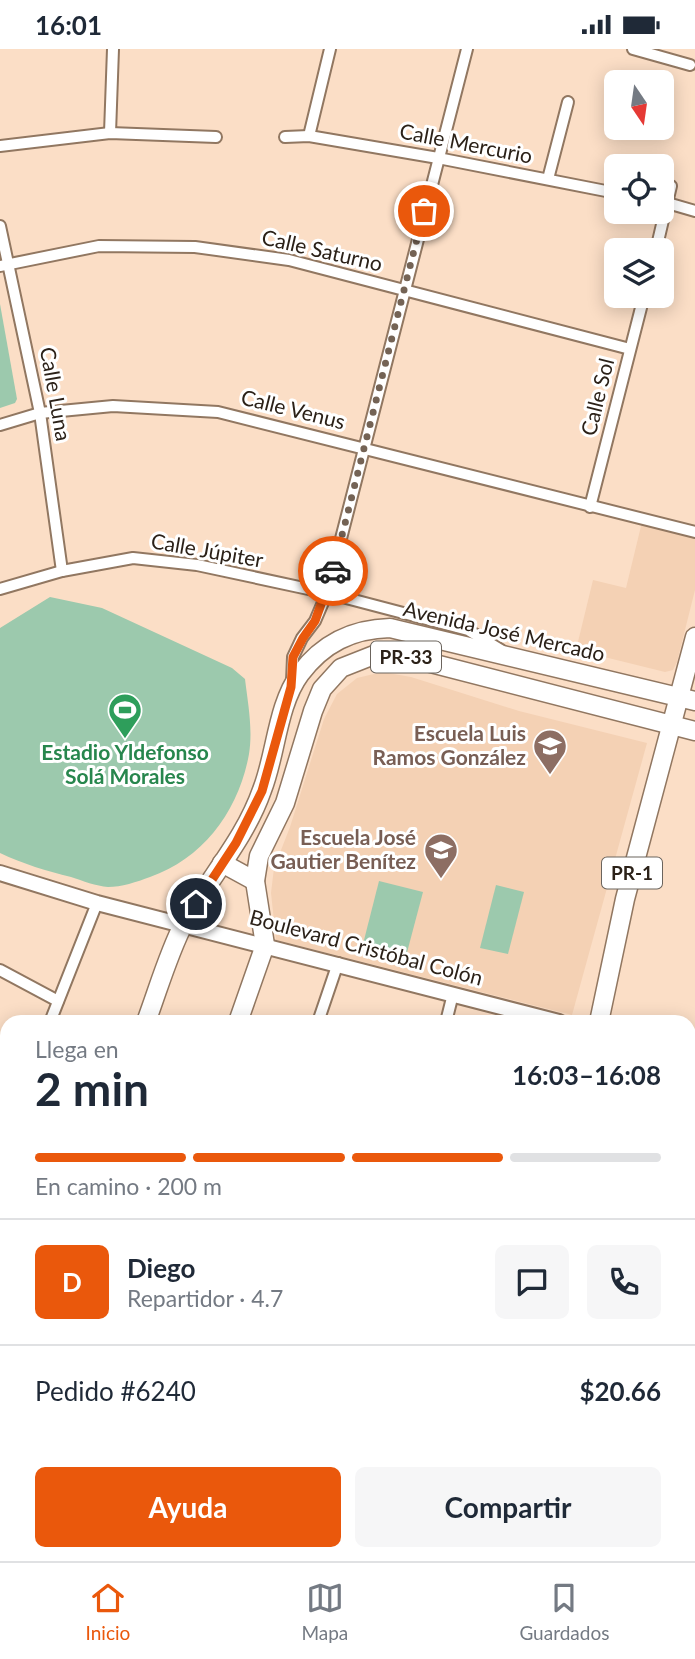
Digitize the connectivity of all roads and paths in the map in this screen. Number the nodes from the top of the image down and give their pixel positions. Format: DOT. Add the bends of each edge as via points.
graph roads {
  1 [pos="113,49"];
  2 [pos="330,49"];
  3 [pos="467,49"];
  4 [pos="633,49"];
  5 [pos="690,65"];
  6 [pos="568,102"];
  7 [pos="110,133"];
  8 [pos="309,135"];
  9 [pos="216,137"];
  10 [pos="285,137"];
  11 [pos="0,146"];
  12 [pos="438,158"];
  13 [pos="548,180"];
  14 [pos="604,191"];
  15 [pos="674,205"];
  16 [pos="695,211"];
  17 [pos="0,226"];
  18 [pos="5,265"];
  19 [pos="404,290"];
  20 [pos="641,308"];
  21 [pos="630,349"];
  22 [pos="40,412"];
  23 [pos="0,425"];
  24 [pos="365,448"];
  25 [pos="590,507"];
  26 [pos="695,533"];
  27 [pos="62,571"];
  28 [pos="0,589"];
  29 [pos="327,593"];
  30 [pos="695,637"];
  31 [pos="513,658"];
  32 [pos="291,687"];
  33 [pos="687,700"];
  34 [pos="673,725"];
  35 [pos="695,731"];
  36 [pos="222,863"];
  37 [pos="0,873"];
  38 [pos="255,881"];
  39 [pos="97,903"];
  40 [pos="183,925"];
  41 [pos="265,945"];
  42 [pos="338,963"];
  43 [pos="0,970"];
  44 [pos="453,995"];
  45 [pos="58,1002"];
  46 [pos="53,1015"];
  47 [pos="149,1015"];
  48 [pos="240,1015"];
  49 [pos="320,1015"];
  50 [pos="448,1015"];
  51 [pos="532,1015"];
  52 [pos="600,1015"];
  1 -- 7 [label="street"];
  2 -- 8 [label="street"];
  3 -- 12 [label="street"];
  4 -- 5 [label="street"];
  6 -- 13 [label="street"];
  7 -- 9 [label="street"];
  7 -- 11 [label="street"];
  8 -- 10 [label="street, Calle Mercurio"];
  8 -- 12 [label="street, Calle Mercurio"];
  12 -- 13 [label="street, Calle Mercurio"];
  12 -- 19 [label="street"];
  13 -- 14 [label="street, Calle Mercurio"];
  15 -- 16 [label="street"];
  17 -- 18 [label="street, Calle Luna"];
  18 -- 19 [label="street, Calle Saturno" via="99,246 195,247 289,260"];
  18 -- 22 [label="street, Calle Luna"];
  19 -- 21 [label="street, Calle Saturno"];
  19 -- 24 [label="street"];
  20 -- 21 [label="street, Calle Sol"];
  21 -- 25 [label="street, Calle Sol"];
  22 -- 23 [label="street, Calle Venus"];
  22 -- 24 [label="street, Calle Venus" via="113,406 218,412"];
  22 -- 27 [label="street, Calle Luna"];
  24 -- 25 [label="street, Calle Venus"];
  24 -- 29 [label="street"];
  25 -- 26 [label="street, Calle Venus"];
  27 -- 28 [label="street, Calle Júpiter"];
  27 -- 29 [label="street, Calle Júpiter" via="133,558 197,565"];
  29 -- 31 [label="street, Calle Júpiter" via="468,630"];
  29 -- 32 [label="street" via="293,657"];
  30 -- 33 [label="main road, PR-1"];
  31 -- 32 [label="main road, Avenida José Mercado / PR-33" via="390,628 367,628 331,644"];
  31 -- 33 [label="main road, Avenida José Mercado / PR-33"];
  32 -- 36 [label="main road, Avenida José Mercado / PR-33" via="262,791"];
  33 -- 34 [label="main road, PR-1"];
  34 -- 35 [label="main road, PR-33"];
  34 -- 38 [label="main road, PR-33" via="396,654 374,655 341,668 322,689 285,803 259,856"];
  34 -- 52 [label="main road, PR-1" via="625,899"];
  36 -- 38 [label="main road"];
  36 -- 40 [label="main road, Avenida José Mercado / PR-33"];
  37 -- 39 [label="street, Boulevard Cristóbal Colón"];
  38 -- 41 [label="main road, PR-33"];
  39 -- 40 [label="street, Boulevard Cristóbal Colón"];
  39 -- 45 [label="street"];
  40 -- 41 [label="street, Boulevard Cristóbal Colón"];
  40 -- 47 [label="main road, PR-33"];
  41 -- 42 [label="street, Boulevard Cristóbal Colón"];
  41 -- 48 [label="main road, PR-33"];
  42 -- 44 [label="street, Boulevard Cristóbal Colón"];
  42 -- 49 [label="street"];
  43 -- 45 [label="street"];
  44 -- 50 [label="street"];
  44 -- 51 [label="street, Boulevard Cristóbal Colón"];
  45 -- 46 [label="street"];
}
